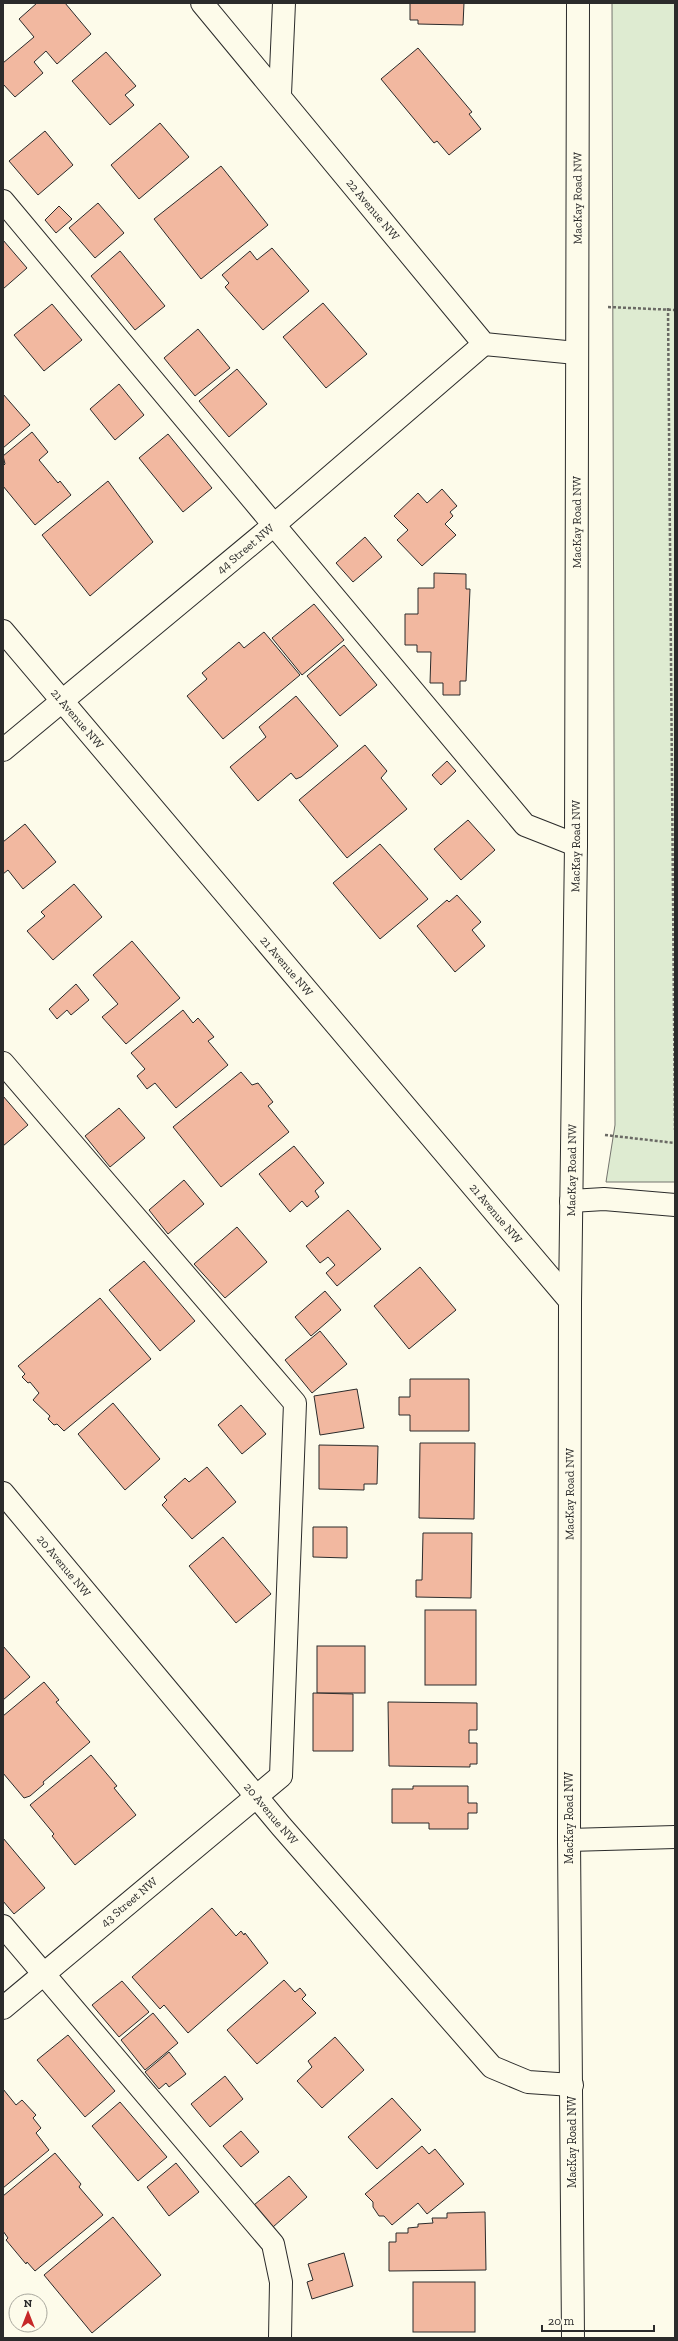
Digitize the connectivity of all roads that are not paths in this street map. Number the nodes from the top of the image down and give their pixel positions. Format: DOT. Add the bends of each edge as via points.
graph roads {
  1 [pos="202,3"];
  2 [pos="284,3"];
  3 [pos="578,3"];
  4 [pos="280,94"];
  5 [pos="3,201"];
  6 [pos="484,344"];
  7 [pos="576,353"];
  8 [pos="274,526"];
  9 [pos="3,631"];
  10 [pos="61,701"];
  11 [pos="3,750"];
  12 [pos="576,845"];
  13 [pos="3,1063"];
  14 [pos="571,1201"];
  15 [pos="675,1205"];
  16 [pos="570,1301"];
  17 [pos="3,1493"];
  18 [pos="256,1797"];
  19 [pos="675,1837"];
  20 [pos="569,1840"];
  21 [pos="3,1926"];
  22 [pos="43,1974"];
  23 [pos="3,2008"];
  24 [pos="572,2085"];
  25 [pos="280,2338"];
  26 [pos="573,2338"];
  1 -- 4 [label="street, 22 Avenue NW"];
  2 -- 4 [label="street"];
  3 -- 7 [label="street, MacKay Road NW"];
  4 -- 6 [label="street, 22 Avenue NW"];
  5 -- 8 [label="street"];
  6 -- 7 [label="street"];
  6 -- 8 [label="street, 44 Street NW"];
  7 -- 12 [label="street, MacKay Road NW"];
  8 -- 10 [label="street, 44 Street NW"];
  8 -- 12 [label="street" via="525,825"];
  9 -- 10 [label="street, 21 Avenue NW"];
  10 -- 11 [label="street, 44 Street NW"];
  10 -- 16 [label="street, 21 Avenue NW"];
  12 -- 14 [label="street, MacKay Road NW"];
  13 -- 18 [label="street, 43 Street NW" via="295,1403 280,1776"];
  14 -- 15 [label="street" via="604,1199"];
  14 -- 16 [label="street, MacKay Road NW"];
  16 -- 20 [label="street, MacKay Road NW"];
  17 -- 18 [label="street, 20 Avenue NW"];
  18 -- 22 [label="street, 43 Street NW"];
  18 -- 24 [label="street, 20 Avenue NW" via="492,2067 528,2082"];
  19 -- 20 [label="street"];
  20 -- 24 [label="street, MacKay Road NW"];
  21 -- 22 [label="street"];
  22 -- 23 [label="street, 43 Street NW"];
  22 -- 25 [label="street" via="273,2244 281,2282"];
  24 -- 26 [label="street, MacKay Road NW"];
}
